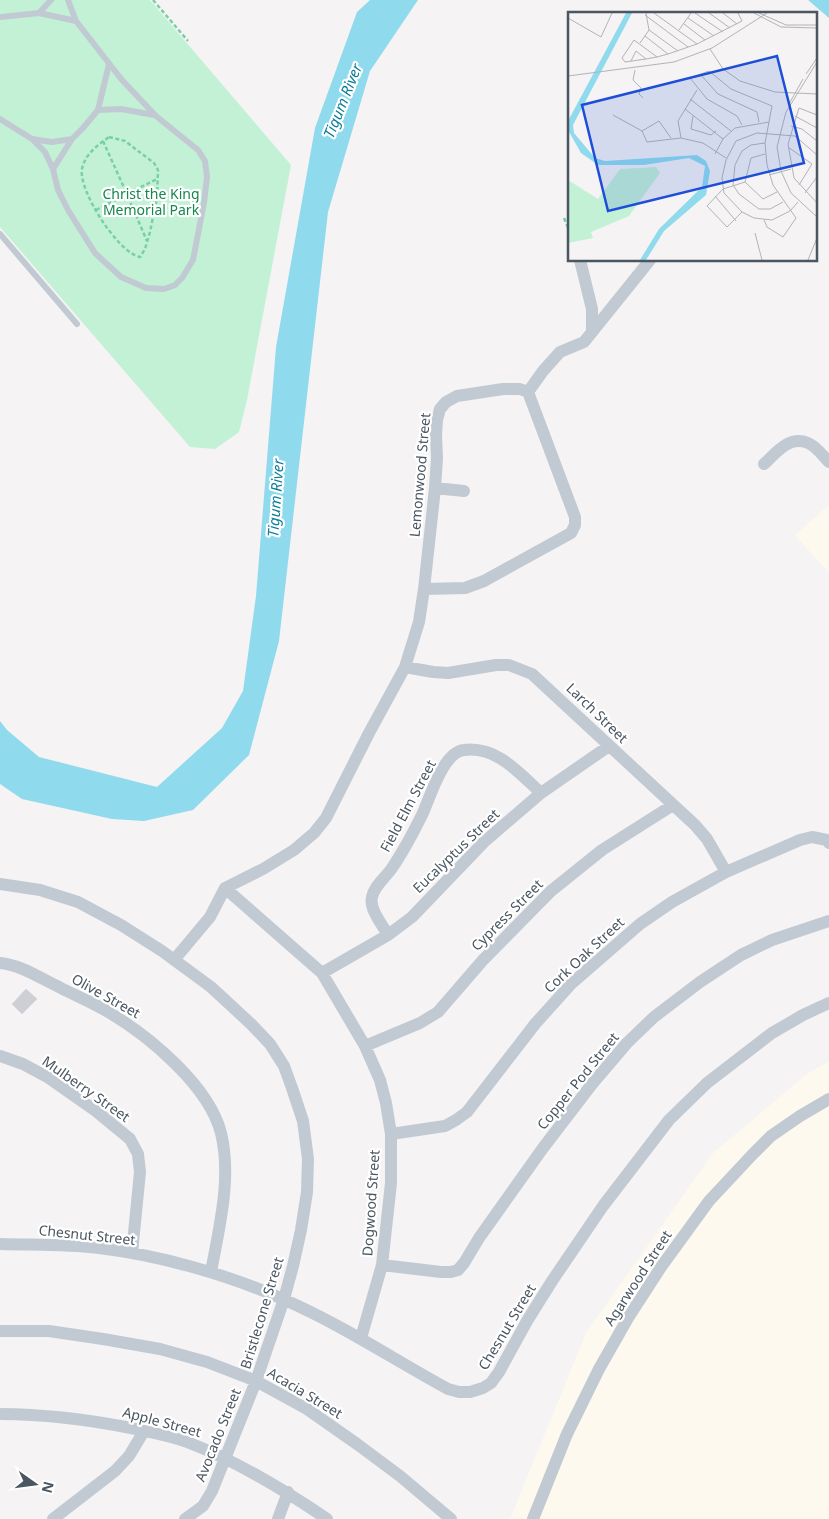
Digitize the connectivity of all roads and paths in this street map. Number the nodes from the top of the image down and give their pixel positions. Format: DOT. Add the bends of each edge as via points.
graph roads {
  1 [pos="51,0"];
  2 [pos="68,0"];
  3 [pos="153,0"];
  4 [pos="39,13"];
  5 [pos="0,18"];
  6 [pos="76,21"];
  7 [pos="188,41"];
  8 [pos="110,64"];
  9 [pos="98,110"];
  10 [pos="156,116"];
  11 [pos="0,119"];
  12 [pos="32,139"];
  13 [pos="72,139"];
  14 [pos="103,141"];
  15 [pos="53,169"];
  16 [pos="157,179"];
  17 [pos="127,194"];
  18 [pos="96,210"];
  19 [pos="564,218"];
  20 [pos="568,228"];
  21 [pos="0,234"];
  22 [pos="148,242"];
  23 [pos="580,261"];
  24 [pos="649,261"];
  25 [pos="77,324"];
  26 [pos="592,332"];
  27 [pos="528,392"];
  28 [pos="829,462"];
  29 [pos="764,464"];
  30 [pos="434,488"];
  31 [pos="464,491"];
  32 [pos="424,590"];
  33 [pos="405,667"];
  34 [pos="609,746"];
  35 [pos="541,793"];
  36 [pos="673,804"];
  37 [pos="829,843"];
  38 [pos="726,872"];
  39 [pos="0,884"];
  40 [pos="225,888"];
  41 [pos="829,921"];
  42 [pos="388,935"];
  43 [pos="174,960"];
  44 [pos="0,963"];
  45 [pos="322,973"];
  46 [pos="829,1004"];
  47 [pos="365,1046"];
  48 [pos="0,1056"];
  49 [pos="829,1099"];
  50 [pos="391,1134"];
  51 [pos="0,1244"];
  52 [pos="132,1253"];
  53 [pos="382,1265"];
  54 [pos="211,1272"];
  55 [pos="284,1299"];
  56 [pos="0,1331"];
  57 [pos="361,1338"];
  58 [pos="256,1380"];
  59 [pos="0,1414"];
  60 [pos="144,1431"];
  61 [pos="226,1458"];
  62 [pos="288,1492"];
  63 [pos="53,1519"];
  64 [pos="185,1519"];
  65 [pos="278,1519"];
  66 [pos="327,1519"];
  67 [pos="452,1519"];
  68 [pos="533,1519"];
  1 -- 4 [label="lane"];
  2 -- 6 [label="lane"];
  3 -- 7 [label="path"];
  4 -- 5 [label="lane"];
  4 -- 6 [label="lane"];
  6 -- 8 [label="lane"];
  8 -- 9 [label="lane"];
  8 -- 10 [label="lane"];
  9 -- 10 [label="lane" via="135,110"];
  9 -- 13 [label="lane"];
  10 -- 15 [label="lane" via="198,150 205,161 207,177 193,260 174,285 164,289 146,288 121,277 95,253 68,210 58,190"];
  11 -- 12 [label="lane"];
  12 -- 13 [label="lane" via="52,142"];
  12 -- 15 [label="lane" via="46,152"];
  13 -- 15 [label="lane"];
  14 -- 16 [label="path" via="109,137 125,141 139,150 154,163 158,170"];
  14 -- 17 [label="path"];
  14 -- 18 [label="path" via="85,159 82,171"];
  16 -- 17 [label="path"];
  16 -- 22 [label="path" via="157,198"];
  17 -- 18 [label="path"];
  17 -- 22 [label="path"];
  18 -- 22 [label="path" via="112,236 133,256 140,257"];
  19 -- 20 [label="path"];
  21 -- 25 [label="lane"];
  23 -- 26 [label="street" via="592,309"];
  24 -- 26 [label="street"];
  26 -- 27 [label="street" via="584,342 560,352"];
  27 -- 30 [label="street, Lemonwood Street" via="503,389 457,396 446,402 437,420"];
  27 -- 32 [label="street" via="575,517 571,533 484,581 465,588"];
  28 -- 29 [label="street" via="809,443 798,441 789,442"];
  30 -- 31 [label="street"];
  30 -- 32 [label="street, Lemonwood Street"];
  32 -- 33 [label="street, Lemonwood Street"];
  33 -- 34 [label="street, Larch Street" via="448,673 496,665 522,669 548,687"];
  33 -- 40 [label="street, Lemonwood Street" via="326,818 314,833 294,850"];
  34 -- 35 [label="street, Eucalyptus Street"];
  34 -- 36 [label="street, Larch Street"];
  35 -- 42 [label="street, Eucalyptus Street" via="484,842 412,917"];
  35 -- 42 [label="street, Field Elm Street" via="492,752 465,750 452,756 407,843 373,894 373,907"];
  36 -- 38 [label="street, Larch Street" via="707,840"];
  36 -- 47 [label="street, Cypress Street" via="602,850 551,891 483,960 438,1012"];
  37 -- 38 [label="street, Cork Oak Street" via="821,838 806,838"];
  38 -- 50 [label="street, Cork Oak Street" via="640,924 571,984 535,1024 467,1112 445,1126"];
  39 -- 43 [label="street, Bristlecone Street" via="40,890 78,902 121,925"];
  40 -- 43 [label="street" via="210,917"];
  40 -- 45 [label="street, Dogwood Street"];
  41 -- 53 [label="street, Copper Pod Street" via="772,940 741,955 654,1017 592,1084 458,1270 441,1272"];
  42 -- 45 [label="street, Eucalyptus Street"];
  43 -- 55 [label="street, Bristlecone Street" via="210,987 270,1044 284,1066 304,1122 307,1192"];
  44 -- 54 [label="street, Olive Street" via="22,968 110,1012 139,1032 172,1060 213,1112 221,1133 226,1165 222,1214"];
  45 -- 47 [label="street, Dogwood Street"];
  46 -- 57 [label="street, Chesnut Street" via="772,1032 707,1083 668,1120 557,1274 491,1383 470,1392 448,1389"];
  47 -- 50 [label="street, Dogwood Street" via="380,1080"];
  48 -- 52 [label="street, Mulberry Street" via="49,1078 130,1139 138,1154 140,1172"];
  49 -- 68 [label="street, Agarwood Street" via="771,1136 710,1201 661,1267 599,1369 567,1434"];
  50 -- 53 [label="street, Dogwood Street" via="391,1183"];
  51 -- 52 [label="street, Chesnut Street" via="70,1246"];
  52 -- 54 [label="street, Chesnut Street"];
  53 -- 57 [label="street, Dogwood Street"];
  54 -- 55 [label="street, Chesnut Street"];
  55 -- 57 [label="street, Chesnut Street"];
  55 -- 58 [label="street, Bristlecone Street"];
  56 -- 58 [label="street, Acacia Street" via="49,1332 160,1349"];
  58 -- 61 [label="street, Avocado Street"];
  58 -- 67 [label="street, Acacia Street" via="307,1408 400,1476"];
  59 -- 60 [label="street, Apple Street" via="104,1422"];
  60 -- 61 [label="street, Apple Street" via="186,1442"];
  60 -- 63 [label="street" via="129,1456 115,1471"];
  61 -- 62 [label="street, Apple Street"];
  61 -- 64 [label="street, Avocado Street" via="203,1506"];
  62 -- 65 [label="street"];
  62 -- 66 [label="street, Apple Street"];
}
